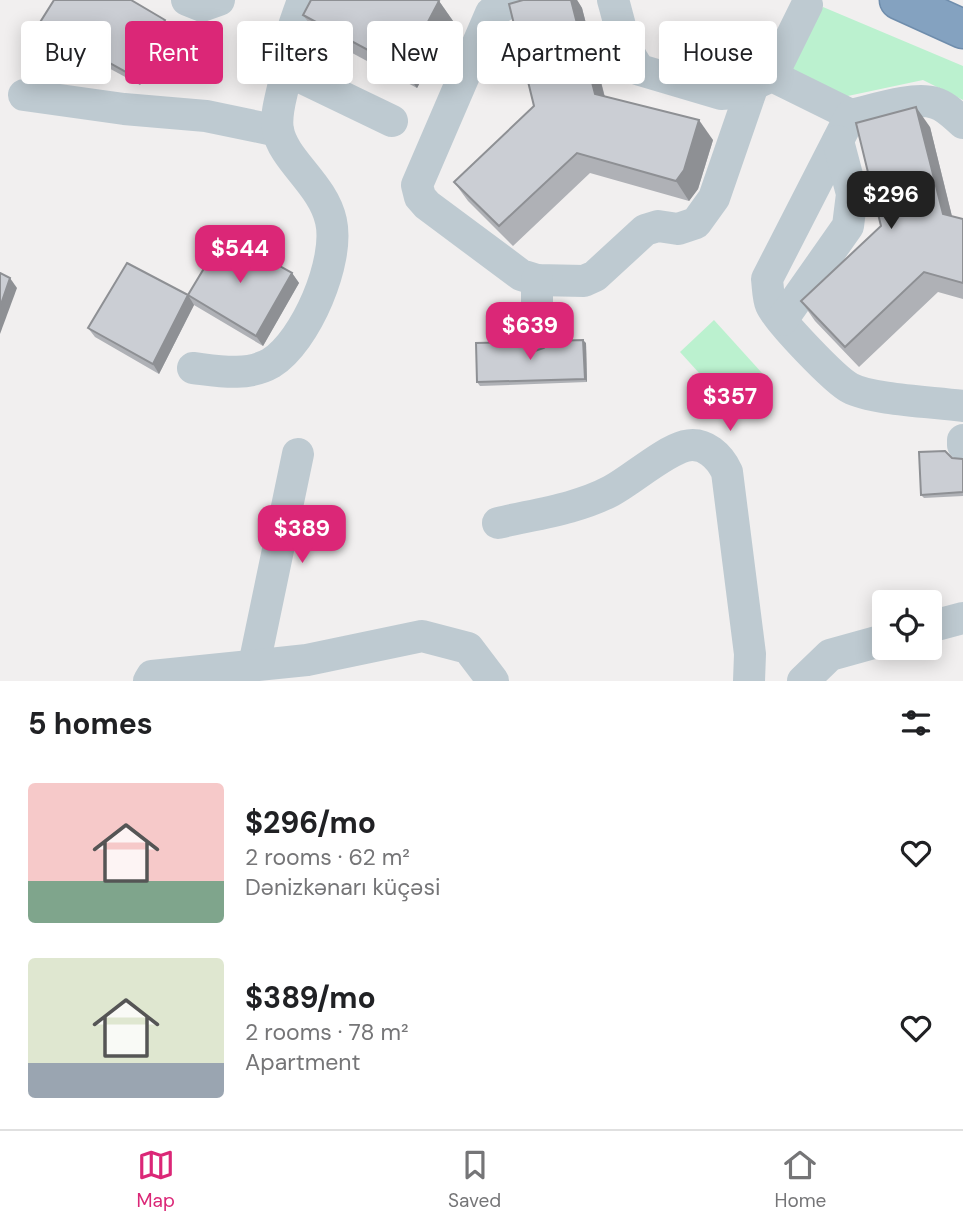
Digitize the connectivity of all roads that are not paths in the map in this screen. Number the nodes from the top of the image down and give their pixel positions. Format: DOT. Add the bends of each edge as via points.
graph roads {
  1 [pos="187,0"];
  2 [pos="219,0"];
  3 [pos="302,0"];
  4 [pos="523,0"];
  5 [pos="613,0"];
  6 [pos="899,0"];
  7 [pos="807,5"];
  8 [pos="296,21"];
  9 [pos="963,29"];
  10 [pos="777,57"];
  11 [pos="659,75"];
  12 [pos="284,84"];
  13 [pos="315,84"];
  14 [pos="689,84"];
  15 [pos="756,84"];
  16 [pos="762,84"];
  17 [pos="768,84"];
  18 [pos="24,95"];
  19 [pos="392,121"];
  20 [pos="963,123"];
  21 [pos="844,128"];
  22 [pos="278,131"];
  23 [pos="537,280"];
  24 [pos="782,320"];
  25 [pos="537,336"];
  26 [pos="193,368"];
  27 [pos="963,406"];
  28 [pos="963,440"];
  29 [pos="963,445"];
  30 [pos="298,454"];
  31 [pos="498,523"];
  32 [pos="963,618"];
  33 [pos="942,624"];
  34 [pos="872,643"];
  35 [pos="254,666"];
  36 [pos="149,681"];
  37 [pos="493,681"];
  38 [pos="749,681"];
  39 [pos="803,681"];
  1 -- 2 [label="street" via="202,6"];
  3 -- 8 [label="street"];
  4 -- 23 [label="street" via="491,13 417,185 427,205 521,275"];
  5 -- 11 [label="street" via="633,62 640,70"];
  6 -- 9 [label="highway"];
  7 -- 10 [label="street"];
  12 -- 22 [label="street"];
  13 -- 19 [label="street"];
  14 -- 15 [label="street" via="734,93"];
  16 -- 23 [label="street" via="714,198 696,223 645,230 584,281"];
  17 -- 21 [label="street"];
  18 -- 22 [label="street" via="206,116"];
  20 -- 21 [label="street" via="935,103 915,101"];
  21 -- 24 [label="street" via="852,194 848,226"];
  21 -- 24 [label="street" via="767,279 771,305"];
  22 -- 26 [label="street" via="285,148 320,191 331,220 333,245 321,293 294,341 271,363 237,373"];
  23 -- 25 [label="street"];
  24 -- 27 [label="street" via="850,388"];
  28 -- 29 [label="street"];
  30 -- 35 [label="street"];
  31 -- 38 [label="street" via="588,501 687,446 711,451 727,472 750,654"];
  32 -- 33 [label="street"];
  34 -- 39 [label="street" via="830,655"];
  35 -- 36 [label="street" via="152,676"];
  35 -- 37 [label="street" via="422,636 468,648"];
}
